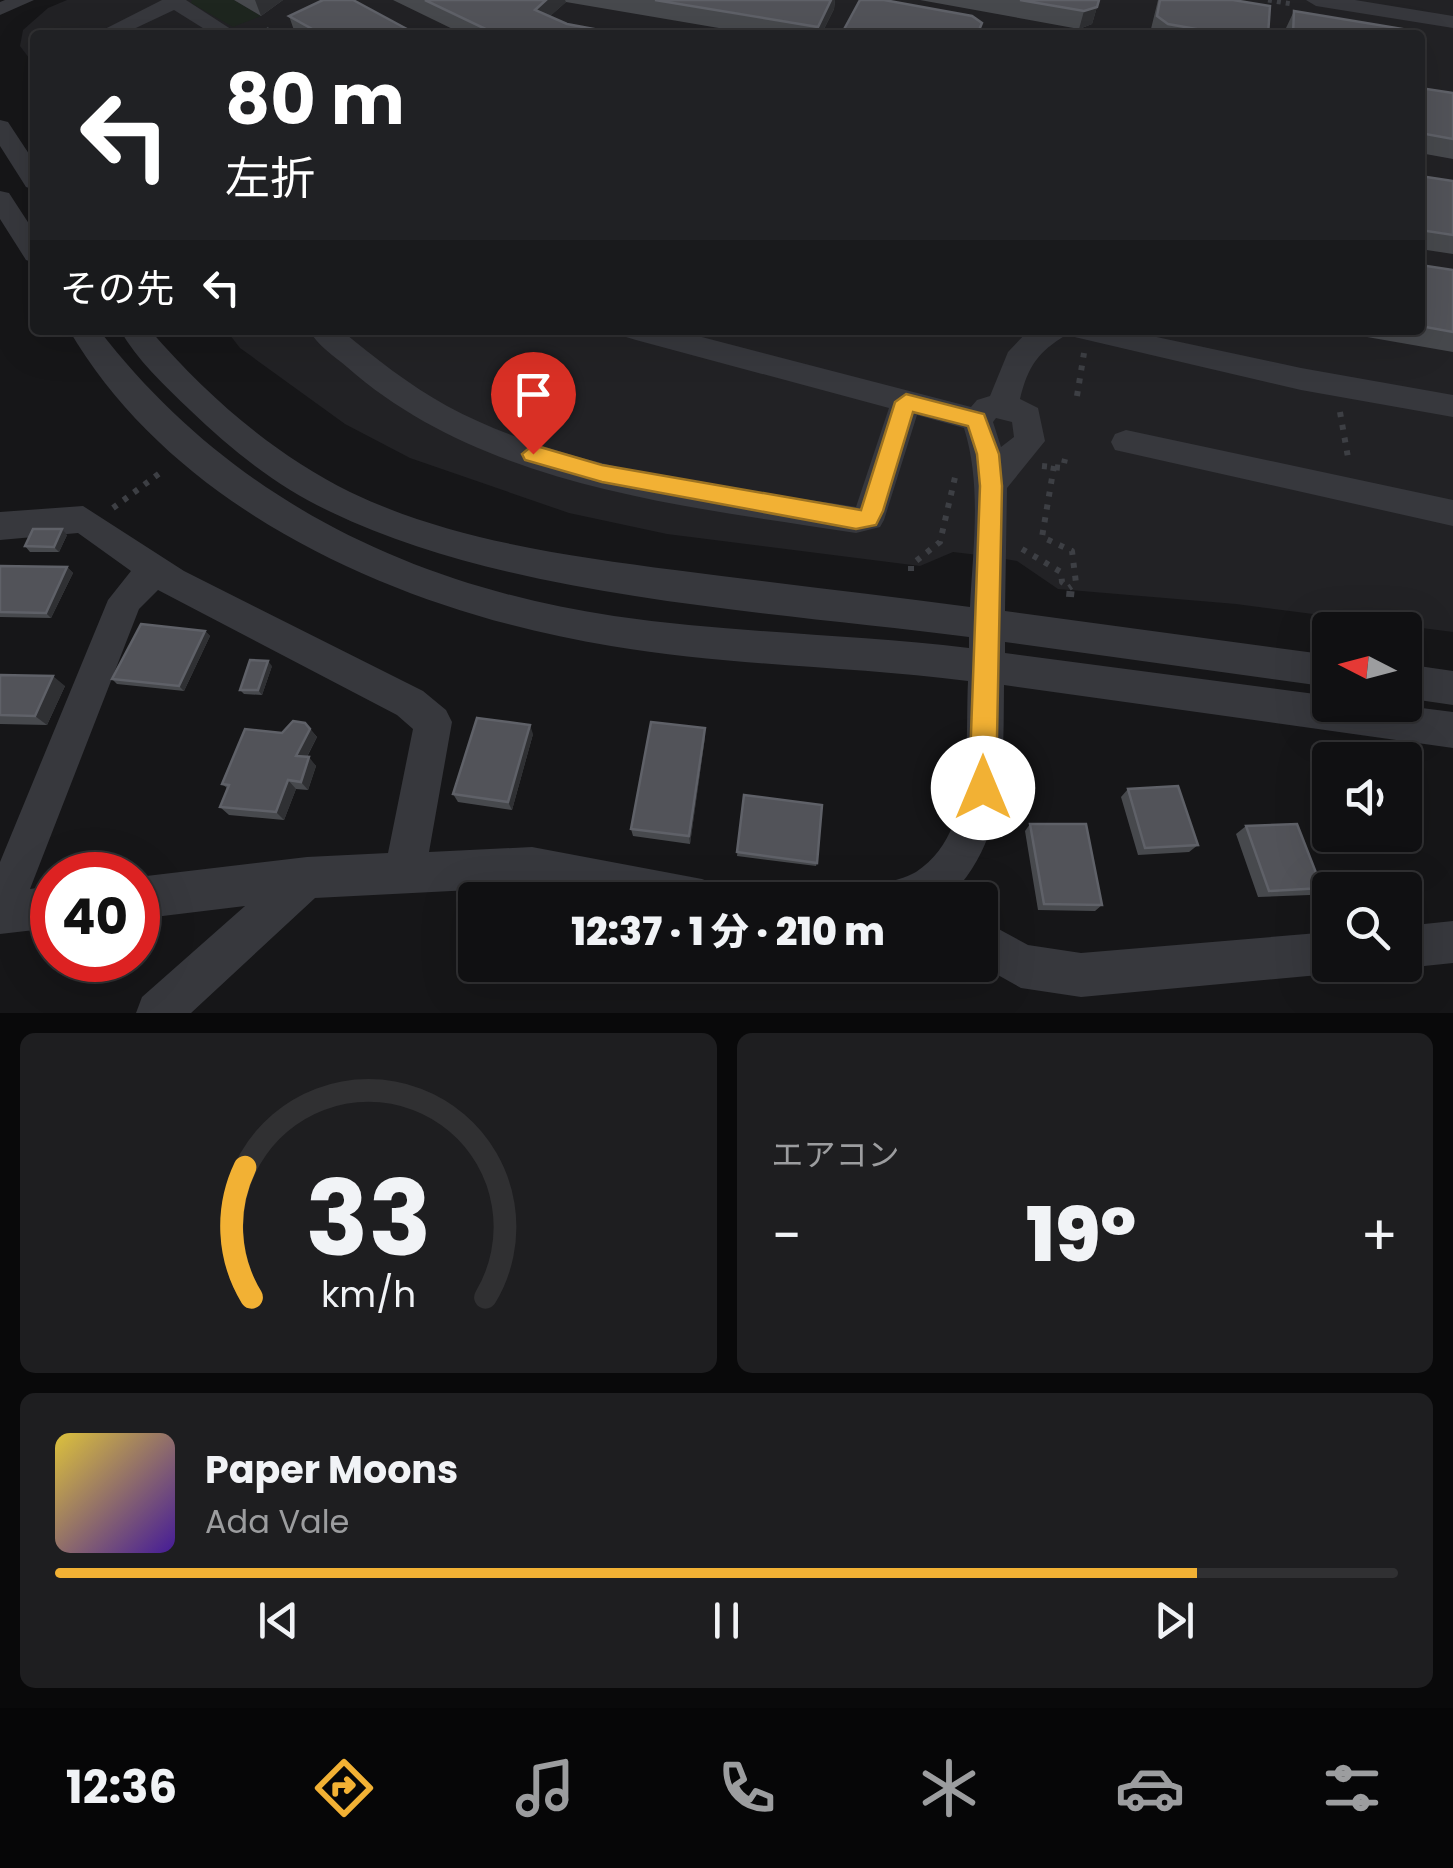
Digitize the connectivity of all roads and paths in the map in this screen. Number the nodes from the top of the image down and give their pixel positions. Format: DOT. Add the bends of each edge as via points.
graph roads {
  1 [pos="24,0"];
  2 [pos="1316,0"];
  3 [pos="175,2"];
  4 [pos="0,10"];
  5 [pos="1453,22"];
  6 [pos="115,30"];
  7 [pos="221,30"];
  8 [pos="0,127"];
  9 [pos="30,174"];
  10 [pos="0,200"];
  11 [pos="30,246"];
  12 [pos="87,335"];
  13 [pos="138,335"];
  14 [pos="328,335"];
  15 [pos="656,335"];
  16 [pos="707,335"];
  17 [pos="1041,335"];
  18 [pos="1100,335"];
  19 [pos="730,355"];
  20 [pos="1338,400"];
  21 [pos="906,402"];
  22 [pos="1453,406"];
  23 [pos="990,413"];
  24 [pos="1126,442"];
  25 [pos="960,455"];
  26 [pos="1064,458"];
  27 [pos="1054,466"];
  28 [pos="1032,470"];
  29 [pos="160,473"];
  30 [pos="991,486"];
  31 [pos="1354,494"];
  32 [pos="1453,513"];
  33 [pos="90,524"];
  34 [pos="0,526"];
  35 [pos="1020,538"];
  36 [pos="156,569"];
  37 [pos="911,572"];
  38 [pos="1069,587"];
  39 [pos="1070,597"];
  40 [pos="986,625"];
  41 [pos="986,667"];
  42 [pos="1312,669"];
  43 [pos="1422,684"];
  44 [pos="1453,688"];
  45 [pos="1453,730"];
  46 [pos="405,873"];
  47 [pos="308,878"];
  48 [pos="609,882"];
  49 [pos="933,882"];
  50 [pos="160,895"];
  51 [pos="30,910"];
  52 [pos="0,913"];
  53 [pos="1453,942"];
  54 [pos="1422,945"];
  55 [pos="998,951"];
  56 [pos="1312,955"];
  57 [pos="158,1013"];
  1 -- 4 [label="street"];
  2 -- 5 [label="street"];
  3 -- 6 [label="street"];
  3 -- 7 [label="street"];
  8 -- 9 [label="street"];
  10 -- 11 [label="street"];
  12 -- 41 [label="street" via="160,422 214,472 313,532 438,586 524,614 613,632"];
  13 -- 40 [label="street" via="200,402 282,468 375,517 568,571"];
  14 -- 21 [label="street" via="389,386 495,442 602,474 856,520 872,511"];
  15 -- 19 [label="street"];
  16 -- 19 [label="street"];
  17 -- 23 [label="street" via="1018,357"];
  18 -- 22 [label="street"];
  19 -- 21 [label="street"];
  20 -- 31 [label="path"];
  21 -- 23 [label="street"];
  23 -- 30 [label="street"];
  23 -- 30 [label="street" via="1019,409 1032,433"];
  24 -- 31 [label="street"];
  25 -- 37 [label="path" via="940,542"];
  26 -- 27 [label="path" via="1063,468"];
  27 -- 28 [label="path"];
  27 -- 38 [label="path" via="1042,537 1072,551 1076,583"];
  29 -- 33 [label="path"];
  30 -- 40 [label="street"];
  31 -- 32 [label="street"];
  33 -- 34 [label="street" via="83,519"];
  33 -- 36 [label="street"];
  35 -- 38 [label="path" via="1020,548 1061,572"];
  36 -- 46 [label="street" via="410,703 433,722"];
  36 -- 52 [label="street" via="125,600"];
  38 -- 39 [label="path"];
  40 -- 41 [label="street"];
  40 -- 42 [label="street"];
  41 -- 45 [label="street"];
  41 -- 49 [label="street" via="977,815"];
  43 -- 44 [label="street"];
  46 -- 47 [label="street"];
  46 -- 48 [label="street" via="532,867"];
  47 -- 50 [label="street"];
  47 -- 57 [label="street"];
  51 -- 52 [label="street"];
  53 -- 54 [label="street"];
  55 -- 56 [label="street" via="1021,966 1081,975"];
}
